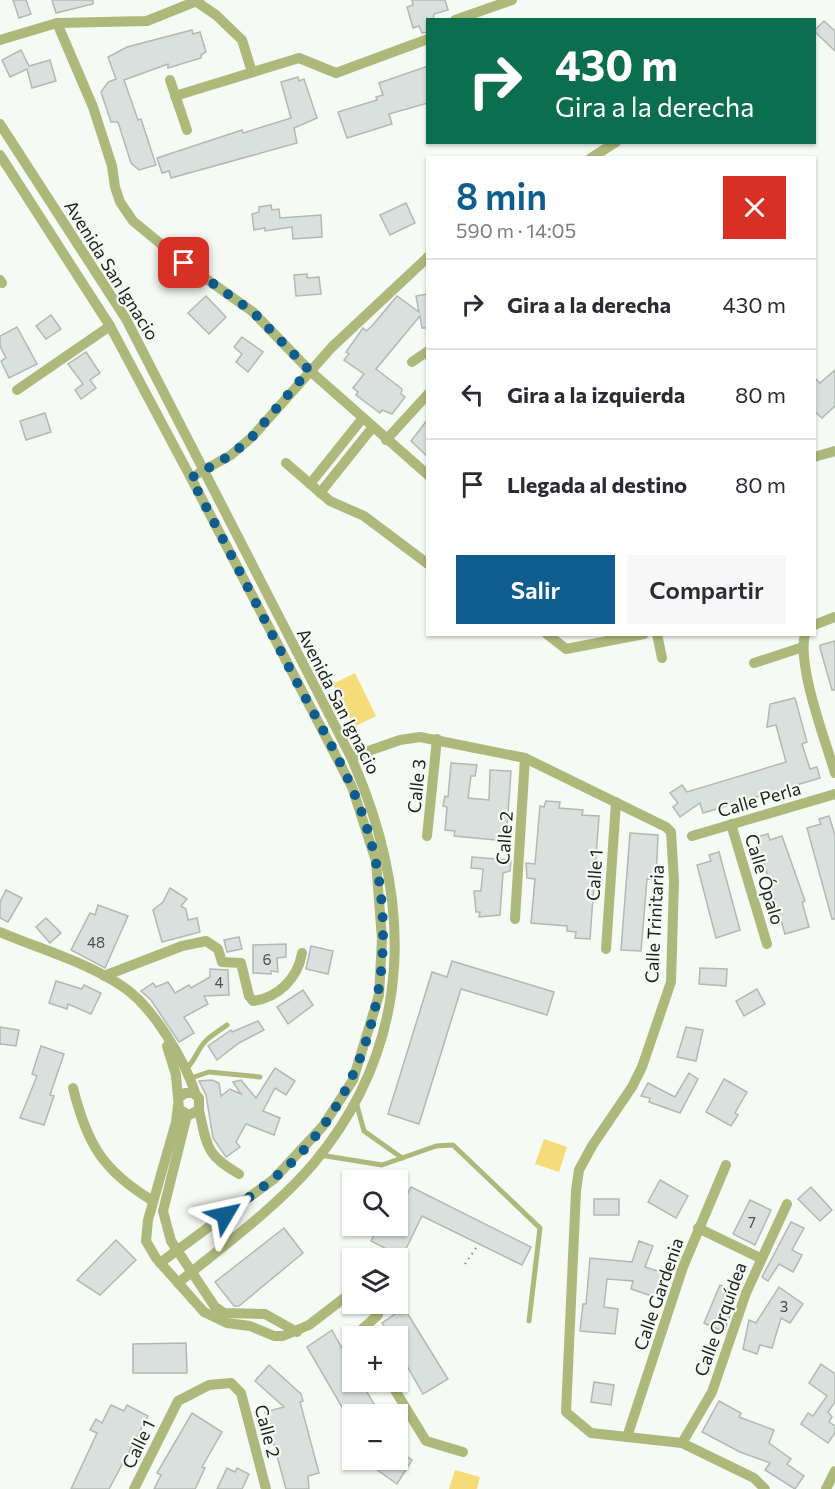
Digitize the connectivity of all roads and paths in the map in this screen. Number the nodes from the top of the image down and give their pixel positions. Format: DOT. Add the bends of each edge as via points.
graph roads {
  1 [pos="512,0"];
  2 [pos="198,1"];
  3 [pos="461,18"];
  4 [pos="57,23"];
  5 [pos="0,40"];
  6 [pos="426,40"];
  7 [pos="252,72"];
  8 [pos="170,80"];
  9 [pos="175,96"];
  10 [pos="0,124"];
  11 [pos="186,130"];
  12 [pos="613,144"];
  13 [pos="0,154"];
  14 [pos="594,156"];
  15 [pos="426,258"];
  16 [pos="110,326"];
  17 [pos="426,352"];
  18 [pos="412,362"];
  19 [pos="309,370"];
  20 [pos="18,390"];
  21 [pos="426,396"];
  22 [pos="362,418"];
  23 [pos="372,428"];
  24 [pos="386,440"];
  25 [pos="835,452"];
  26 [pos="816,457"];
  27 [pos="286,463"];
  28 [pos="203,471"];
  29 [pos="426,473"];
  30 [pos="191,478"];
  31 [pos="310,484"];
  32 [pos="320,493"];
  33 [pos="426,562"];
  34 [pos="835,617"];
  35 [pos="816,624"];
  36 [pos="550,636"];
  37 [pos="634,636"];
  38 [pos="657,636"];
  39 [pos="804,640"];
  40 [pos="662,658"];
  41 [pos="754,663"];
  42 [pos="437,739"];
  43 [pos="351,757"];
  44 [pos="525,758"];
  45 [pos="835,773"];
  46 [pos="835,794"];
  47 [pos="616,802"];
  48 [pos="731,824"];
  49 [pos="427,836"];
  50 [pos="692,836"];
  51 [pos="515,919"];
  52 [pos="0,932"];
  53 [pos="767,944"];
  54 [pos="606,949"];
  55 [pos="302,953"];
  56 [pos="104,976"];
  57 [pos="227,1025"];
  58 [pos="165,1037"];
  59 [pos="188,1073"];
  60 [pos="260,1077"];
  61 [pos="73,1088"];
  62 [pos="196,1095"];
  63 [pos="178,1102"];
  64 [pos="356,1102"];
  65 [pos="199,1110"];
  66 [pos="187,1115"];
  67 [pos="320,1155"];
  68 [pos="402,1158"];
  69 [pos="726,1165"];
  70 [pos="239,1174"];
  71 [pos="153,1201"];
  72 [pos="788,1204"];
  73 [pos="698,1228"];
  74 [pos="478,1245"];
  75 [pos="177,1250"];
  76 [pos="760,1258"];
  77 [pos="160,1263"];
  78 [pos="465,1264"];
  79 [pos="190,1272"];
  80 [pos="178,1282"];
  81 [pos="342,1299"];
  82 [pos="378,1314"];
  83 [pos="529,1321"];
  84 [pos="366,1326"];
  85 [pos="297,1332"];
  86 [pos="396,1392"];
  87 [pos="171,1414"];
  88 [pos="627,1437"];
  89 [pos="682,1443"];
  90 [pos="463,1452"];
  91 [pos="835,1472"];
  92 [pos="134,1489"];
  93 [pos="266,1489"];
  94 [pos="765,1489"];
  95 [pos="826,1489"];
  1 -- 3 [label="street"];
  2 -- 4 [label="street" via="147,21"];
  2 -- 7 [label="street" via="242,40"];
  4 -- 5 [label="street"];
  4 -- 19 [label="street" via="93,107 120,202 133,221 253,312"];
  6 -- 7 [label="street" via="336,73 299,58"];
  7 -- 9 [label="street"];
  8 -- 9 [label="street"];
  9 -- 11 [label="street"];
  10 -- 28 [label="street, Avenida San Ignacio" via="126,319"];
  12 -- 14 [label="street"];
  13 -- 16 [label="street, Avenida San Ignacio"];
  15 -- 19 [label="street"];
  16 -- 20 [label="street"];
  16 -- 30 [label="street, Avenida San Ignacio"];
  17 -- 18 [label="street"];
  19 -- 22 [label="street"];
  19 -- 28 [label="street" via="252,437"];
  21 -- 24 [label="street"];
  22 -- 23 [label="street"];
  22 -- 31 [label="street"];
  23 -- 24 [label="street"];
  23 -- 32 [label="street"];
  24 -- 29 [label="street"];
  25 -- 26 [label="street"];
  27 -- 31 [label="street"];
  28 -- 30 [label="street"];
  28 -- 43 [label="street, Avenida San Ignacio"];
  30 -- 75 [label="street, Avenida San Ignacio" via="352,788 375,861 382,939 379,995 353,1080 337,1107 302,1152 274,1179"];
  31 -- 32 [label="street"];
  32 -- 33 [label="street" via="364,516"];
  34 -- 35 [label="street"];
  36 -- 37 [label="street" via="566,649"];
  38 -- 40 [label="street"];
  39 -- 41 [label="street"];
  39 -- 45 [label="street" via="808,678"];
  42 -- 43 [label="street, Calle Trinitaria" via="400,740"];
  42 -- 44 [label="street, Calle Trinitaria"];
  42 -- 49 [label="street, Calle 3"];
  43 -- 64 [label="street, Avenida San Ignacio" via="388,863 396,942 390,998 371,1067"];
  44 -- 47 [label="street, Calle Trinitaria"];
  44 -- 51 [label="street, Calle 2"];
  46 -- 48 [label="street, Calle Perla"];
  47 -- 54 [label="street, Calle 1"];
  47 -- 88 [label="street, Calle Trinitaria" via="666,826 674,837 671,982 632,1088 579,1170 566,1412 591,1433"];
  48 -- 50 [label="street, Calle Perla"];
  48 -- 53 [label="street, Calle Ópalo"];
  52 -- 56 [label="street"];
  55 -- 56 [label="street" via="291,980 263,1000 254,1001 249,996 241,963 222,962 218,949 206,941 182,946"];
  56 -- 58 [label="street" via="142,1003"];
  57 -- 59 [label="lane" via="200,1047"];
  58 -- 59 [label="street"];
  58 -- 63 [label="street"];
  59 -- 60 [label="lane"];
  59 -- 62 [label="street"];
  61 -- 71 [label="street" via="81,1121 95,1151 119,1177"];
  62 -- 63 [label="street" via="185,1093"];
  62 -- 65 [label="street"];
  63 -- 66 [label="street" via="181,1113"];
  63 -- 71 [label="street"];
  64 -- 67 [label="street, Avenida San Ignacio"];
  64 -- 68 [label="lane" via="364,1131"];
  65 -- 66 [label="street"];
  65 -- 70 [label="street" via="211,1154"];
  66 -- 75 [label="street" via="163,1210"];
  67 -- 68 [label="lane" via="382,1165"];
  67 -- 79 [label="street, Avenida San Ignacio" via="290,1188"];
  68 -- 83 [label="lane" via="435,1146 453,1145 540,1228"];
  69 -- 73 [label="street, Calle Gardenia"];
  71 -- 77 [label="street" via="146,1241"];
  72 -- 76 [label="street, Calle Orquídea"];
  73 -- 76 [label="street"];
  73 -- 88 [label="street, Calle Gardenia"];
  74 -- 78 [label="path"];
  75 -- 77 [label="street, Avenida San Ignacio"];
  75 -- 79 [label="street"];
  76 -- 89 [label="street, Calle Orquídea" via="712,1392"];
  77 -- 80 [label="street"];
  79 -- 80 [label="street, Avenida San Ignacio"];
  79 -- 85 [label="street" via="215,1307 224,1313 265,1314"];
  80 -- 85 [label="street" via="215,1319 258,1328 274,1336"];
  81 -- 85 [label="street"];
  82 -- 84 [label="street"];
  86 -- 90 [label="street" via="426,1441"];
  87 -- 92 [label="street, Calle 1"];
  87 -- 93 [label="street, Calle 2" via="178,1401 198,1389 231,1383 241,1393"];
  88 -- 89 [label="street"];
  89 -- 94 [label="street" via="754,1478"];
  91 -- 95 [label="street"];
}
